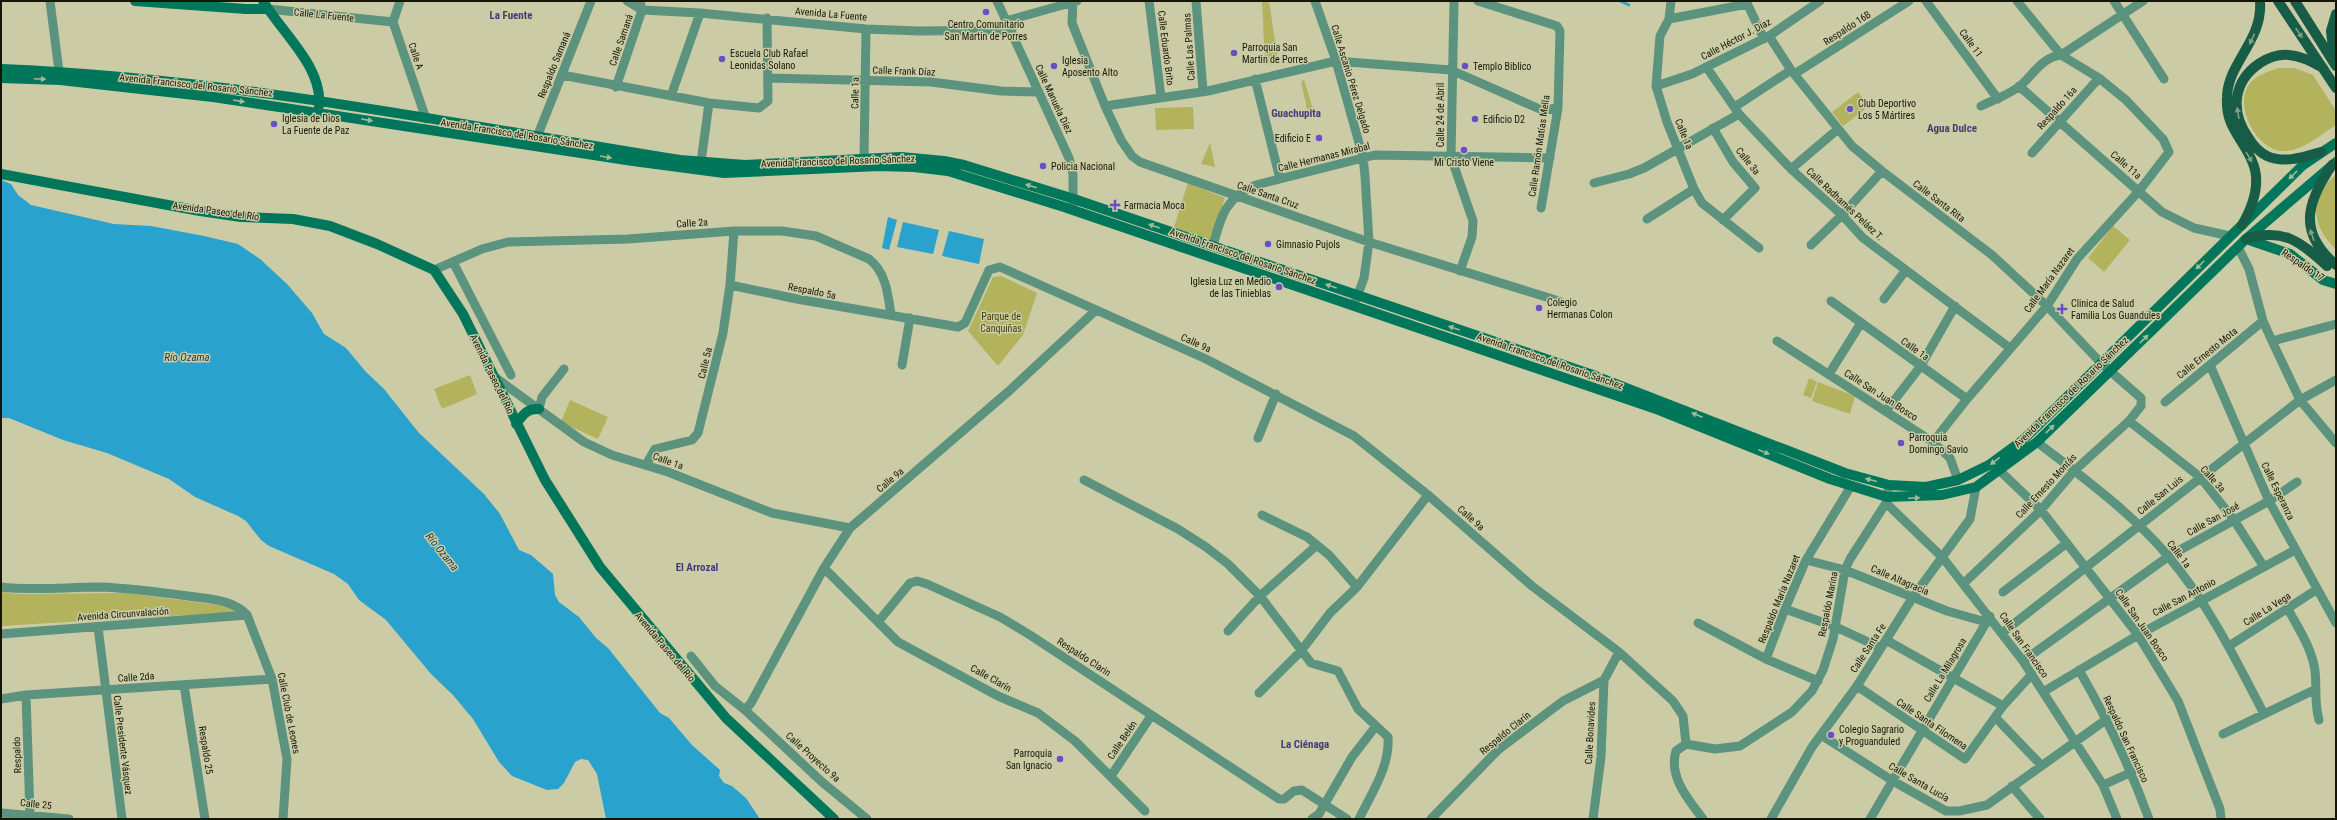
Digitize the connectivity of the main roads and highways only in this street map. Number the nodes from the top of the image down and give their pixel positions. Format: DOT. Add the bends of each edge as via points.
graph roads {
  1 [pos="135,1"];
  2 [pos="2260,1"];
  3 [pos="2278,1"];
  4 [pos="2295,1"];
  5 [pos="265,5"];
  6 [pos="2336,14"];
  7 [pos="2336,66"];
  8 [pos="2323,68"];
  9 [pos="1,69"];
  10 [pos="60,76"];
  11 [pos="1,78"];
  12 [pos="2336,88"];
  13 [pos="319,101"];
  14 [pos="318,112"];
  15 [pos="2336,143"];
  16 [pos="2321,152"];
  17 [pos="2334,163"];
  18 [pos="1,174"];
  19 [pos="2242,225"];
  20 [pos="2246,239"];
  21 [pos="2336,264"];
  22 [pos="2336,271"];
  23 [pos="2336,284"];
  24 [pos="1661,406"];
  25 [pos="539,409"];
  26 [pos="516,424"];
  27 [pos="1729,434"];
  28 [pos="834,819"];
  1 -- 5 [label="main road, Calle La Fuente" via="246,9"];
  2 -- 19 [label="main road, one-way" via="2261,12 2254,37 2228,85 2227,113 2232,128 2253,162 2256,174 2253,206"];
  3 -- 8 [label="main road, one-way"];
  4 -- 7 [label="main road"];
  5 -- 13 [label="main road" via="304,59 319,89"];
  6 -- 7 [label="main road" via="2333,18 2331,42"];
  8 -- 12 [label="main road"];
  16 -- 8 [label="main road, one-way" via="2284,160 2267,156 2253,146 2244,132 2239,123 2236,102 2242,80 2251,69 2276,56 2303,58"];
  9 -- 10 [label="main road, Avenida Francisco del Rosario Sánchez"];
  11 -- 10 [label="main road, Avenida Francisco del Rosario Sánchez, one-way"];
  10 -- 13 [label="main road, Avenida Francisco del Rosario Sánchez" via="223,87"];
  10 -- 14 [label="main road, Avenida Francisco del Rosario Sánchez, one-way"];
  13 -- 14 [label="main road"];
  24 -- 13 [label="main road, Avenida Francisco del Rosario Sánchez, one-way" via="1590,374 1074,199 944,161 901,157 745,165 680,160"];
  14 -- 24 [label="main road, Avenida Francisco del Rosario Sánchez, one-way" via="633,162 724,173 879,166 948,171 1073,210 1354,306"];
  15 -- 16 [label="main road, Avenida Francisco del Rosario Sánchez"];
  16 -- 19 [label="main road, Avenida Francisco del Rosario Sánchez, one-way" via="2303,165"];
  17 -- 20 [label="main road, Avenida Francisco del Rosario Sánchez"];
  21 -- 17 [label="main road, one-way" via="2325,256 2315,242 2309,221 2318,185"];
  18 -- 26 [label="main road, Avenida Paseo del Río" via="200,211 241,217 293,219 330,226 378,244 434,270 463,314"];
  19 -- 27 [label="main road, Avenida Francisco del Rosario Sánchez, one-way" via="2023,440 1989,465 1958,480 1926,487 1889,485"];
  20 -- 22 [label="main road" via="2260,235 2284,236 2307,247"];
  20 -- 23 [label="main road, Respaldo 17" via="2290,254 2323,280"];
  27 -- 20 [label="main road, Avenida Francisco del Rosario Sánchez, one-way" via="1886,500 1962,492 1976,487 2037,442"];
  24 -- 27 [label="main road, Avenida Francisco del Rosario Sánchez"];
  25 -- 26 [label="main road" via="526,412"];
  26 -- 28 [label="main road, Avenida Paseo del Río" via="565,514 600,567 642,620 726,718"];
}
